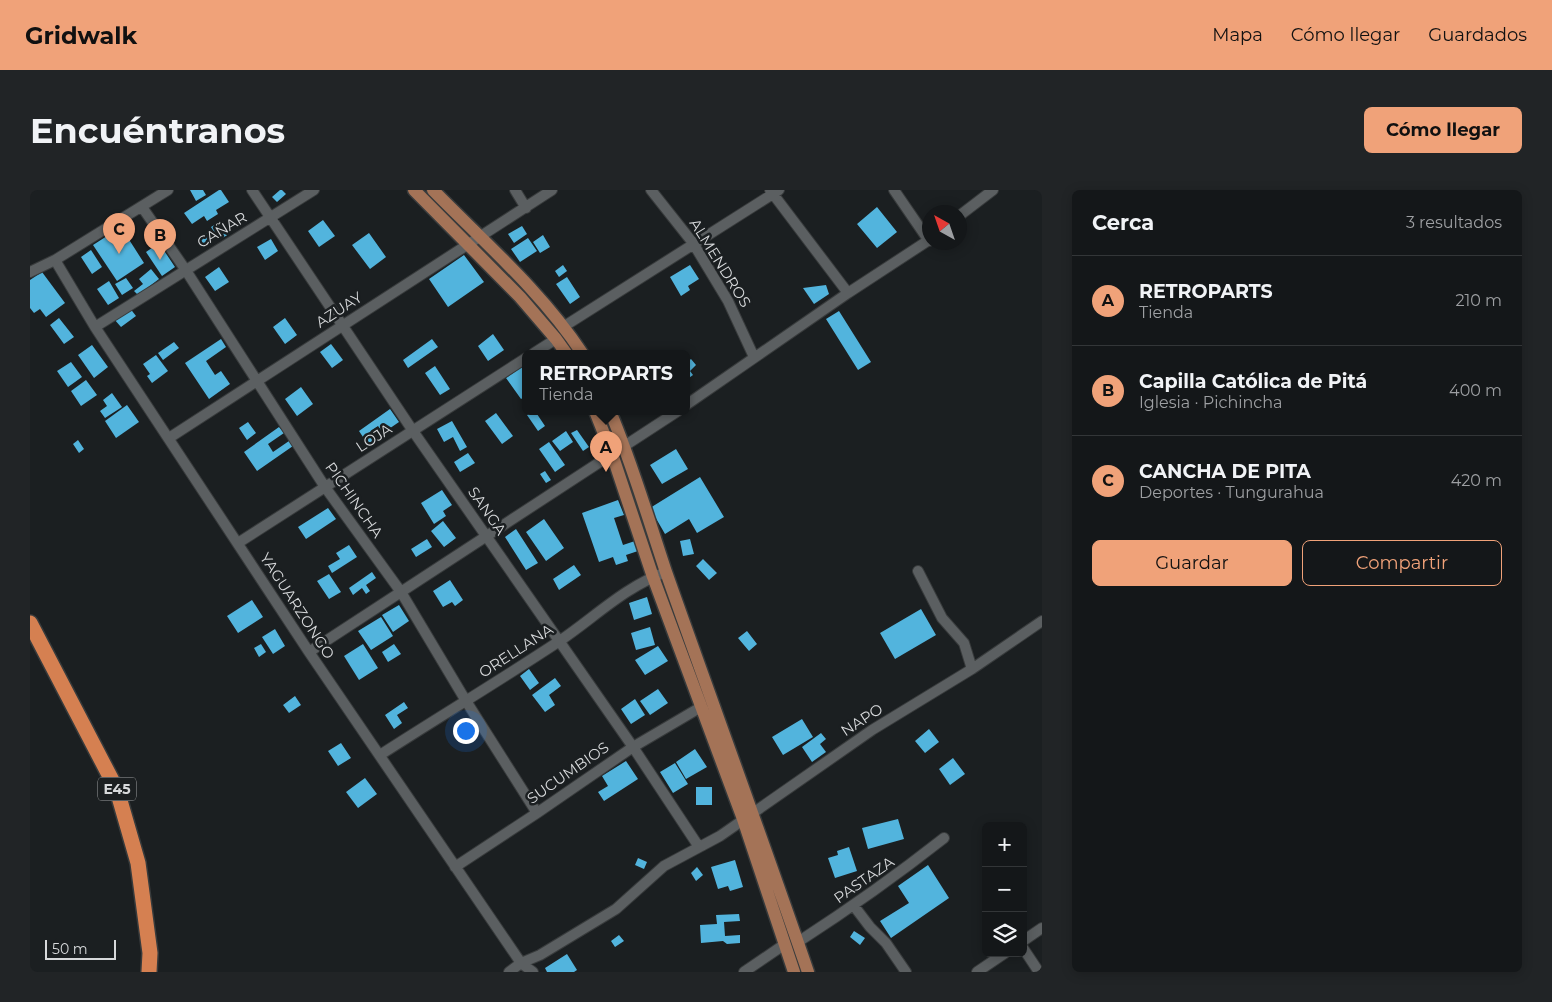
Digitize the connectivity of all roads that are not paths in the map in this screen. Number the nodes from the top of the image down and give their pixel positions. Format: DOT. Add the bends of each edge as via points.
graph roads {
  1 [pos="168,190"];
  2 [pos="252,190"];
  3 [pos="314,190"];
  4 [pos="414,190"];
  5 [pos="433,190"];
  6 [pos="515,190"];
  7 [pos="552,190"];
  8 [pos="651,190"];
  9 [pos="894,190"];
  10 [pos="993,190"];
  11 [pos="774,191"];
  12 [pos="142,206"];
  13 [pos="526,208"];
  14 [pos="967,210"];
  15 [pos="271,218"];
  16 [pos="922,231"];
  17 [pos="480,238"];
  18 [pos="693,243"];
  19 [pos="468,245"];
  20 [pos="922,245"];
  21 [pos="55,260"];
  22 [pos="185,269"];
  23 [pos="30,272"];
  24 [pos="848,293"];
  25 [pos="342,326"];
  26 [pos="95,327"];
  27 [pos="563,327"];
  28 [pos="556,339"];
  29 [pos="539,350"];
  30 [pos="564,350"];
  31 [pos="580,350"];
  32 [pos="754,357"];
  33 [pos="522,361"];
  34 [pos="257,381"];
  35 [pos="690,402"];
  36 [pos="597,415"];
  37 [pos="612,415"];
  38 [pos="672,415"];
  39 [pos="413,431"];
  40 [pos="169,438"];
  41 [pos="624,446"];
  42 [pos="612,454"];
  43 [pos="325,487"];
  44 [pos="486,536"];
  45 [pos="238,542"];
  46 [pos="918,571"];
  47 [pos="666,572"];
  48 [pos="653,577"];
  49 [pos="401,592"];
  50 [pos="1042,621"];
  51 [pos="30,623"];
  52 [pos="560,641"];
  53 [pos="309,652"];
  54 [pos="972,669"];
  55 [pos="466,701"];
  56 [pos="701,707"];
  57 [pos="633,747"];
  58 [pos="380,755"];
  59 [pos="537,814"];
  60 [pos="748,816"];
  61 [pos="944,838"];
  62 [pos="699,847"];
  63 [pos="454,868"];
  64 [pos="854,906"];
  65 [pos="1042,928"];
  66 [pos="1027,938"];
  67 [pos="798,942"];
  68 [pos="784,944"];
  69 [pos="1027,954"];
  70 [pos="999,957"];
  71 [pos="521,968"];
  72 [pos="149,972"];
  73 [pos="509,972"];
  74 [pos="533,972"];
  75 [pos="744,972"];
  76 [pos="794,972"];
  77 [pos="808,972"];
  78 [pos="906,972"];
  79 [pos="977,972"];
  80 [pos="1039,972"];
  1 -- 12 [label="street"];
  2 -- 15 [label="street, SANGA"];
  3 -- 15 [label="street, CAÑAR"];
  4 -- 19 [label="main road"];
  5 -- 17 [label="main road"];
  6 -- 13 [label="street"];
  7 -- 13 [label="street, AZUAY"];
  8 -- 18 [label="street, ALMENDROS"];
  9 -- 16 [label="street"];
  10 -- 14 [label="street"];
  11 -- 18 [label="street"];
  11 -- 24 [label="street"];
  12 -- 21 [label="street"];
  12 -- 22 [label="street, PICHINCHA"];
  13 -- 17 [label="street, AZUAY"];
  15 -- 22 [label="street, CAÑAR"];
  15 -- 25 [label="street, SANGA"];
  17 -- 19 [label="street, AZUAY"];
  17 -- 27 [label="main road"];
  18 -- 27 [label="street"];
  18 -- 32 [label="street, ALMENDROS" via="728,301"];
  19 -- 25 [label="street, AZUAY"];
  19 -- 28 [label="main road"];
  20 -- 24 [label="street"];
  21 -- 23 [label="street"];
  21 -- 26 [label="street, YAGUARZONGO"];
  22 -- 26 [label="street, CAÑAR"];
  22 -- 34 [label="street, PICHINCHA"];
  24 -- 32 [label="street"];
  25 -- 34 [label="street, AZUAY"];
  25 -- 39 [label="street, SANGA"];
  26 -- 40 [label="street, YAGUARZONGO"];
  27 -- 31 [label="main road"];
  28 -- 29 [label="street"];
  28 -- 30 [label="main road"];
  32 -- 35 [label="street"];
  33 -- 39 [label="street, LOJA"];
  34 -- 40 [label="street, AZUAY"];
  34 -- 43 [label="street, PICHINCHA"];
  36 -- 42 [label="main road"];
  37 -- 41 [label="main road"];
  38 -- 41 [label="street"];
  39 -- 43 [label="street, LOJA"];
  39 -- 44 [label="street, SANGA"];
  40 -- 45 [label="street, YAGUARZONGO"];
  41 -- 42 [label="street"];
  41 -- 47 [label="main road"];
  42 -- 44 [label="street"];
  42 -- 48 [label="main road"];
  43 -- 45 [label="street, LOJA"];
  43 -- 49 [label="street, PICHINCHA"];
  44 -- 49 [label="street"];
  44 -- 52 [label="street, SANGA"];
  45 -- 53 [label="street, YAGUARZONGO"];
  46 -- 54 [label="street" via="942,618 964,643"];
  47 -- 48 [label="street, ORELLANA"];
  47 -- 60 [label="main road"];
  48 -- 52 [label="street, ORELLANA" via="604,606"];
  48 -- 56 [label="main road"];
  49 -- 53 [label="street"];
  49 -- 55 [label="street, PICHINCHA"];
  50 -- 54 [label="street, NAPO"];
  51 -- 72 [label="highway, E45" via="117,790 138,863 150,953"];
  52 -- 55 [label="street, ORELLANA"];
  52 -- 57 [label="street, SANGA"];
  53 -- 58 [label="street, YAGUARZONGO"];
  54 -- 60 [label="street, NAPO" via="872,730"];
  55 -- 58 [label="street, ORELLANA"];
  55 -- 59 [label="street, PICHINCHA"];
  56 -- 57 [label="street, SUCUMBIOS"];
  56 -- 60 [label="main road"];
  57 -- 59 [label="street, SUCUMBIOS"];
  57 -- 62 [label="street, SANGA"];
  58 -- 63 [label="street, YAGUARZONGO"];
  59 -- 63 [label="street, SUCUMBIOS"];
  60 -- 62 [label="street, NAPO"];
  60 -- 67 [label="main road"];
  60 -- 68 [label="main road"];
  61 -- 64 [label="street, PASTAZA"];
  62 -- 71 [label="street, NAPO" via="664,866 616,909"];
  63 -- 71 [label="street, YAGUARZONGO"];
  64 -- 67 [label="street, PASTAZA"];
  64 -- 78 [label="street"];
  65 -- 66 [label="street"];
  67 -- 77 [label="main road"];
  68 -- 75 [label="street"];
  68 -- 76 [label="main road"];
  69 -- 80 [label="street"];
  70 -- 79 [label="street"];
  71 -- 73 [label="street, NAPO"];
  71 -- 74 [label="street, YAGUARZONGO"];
}
